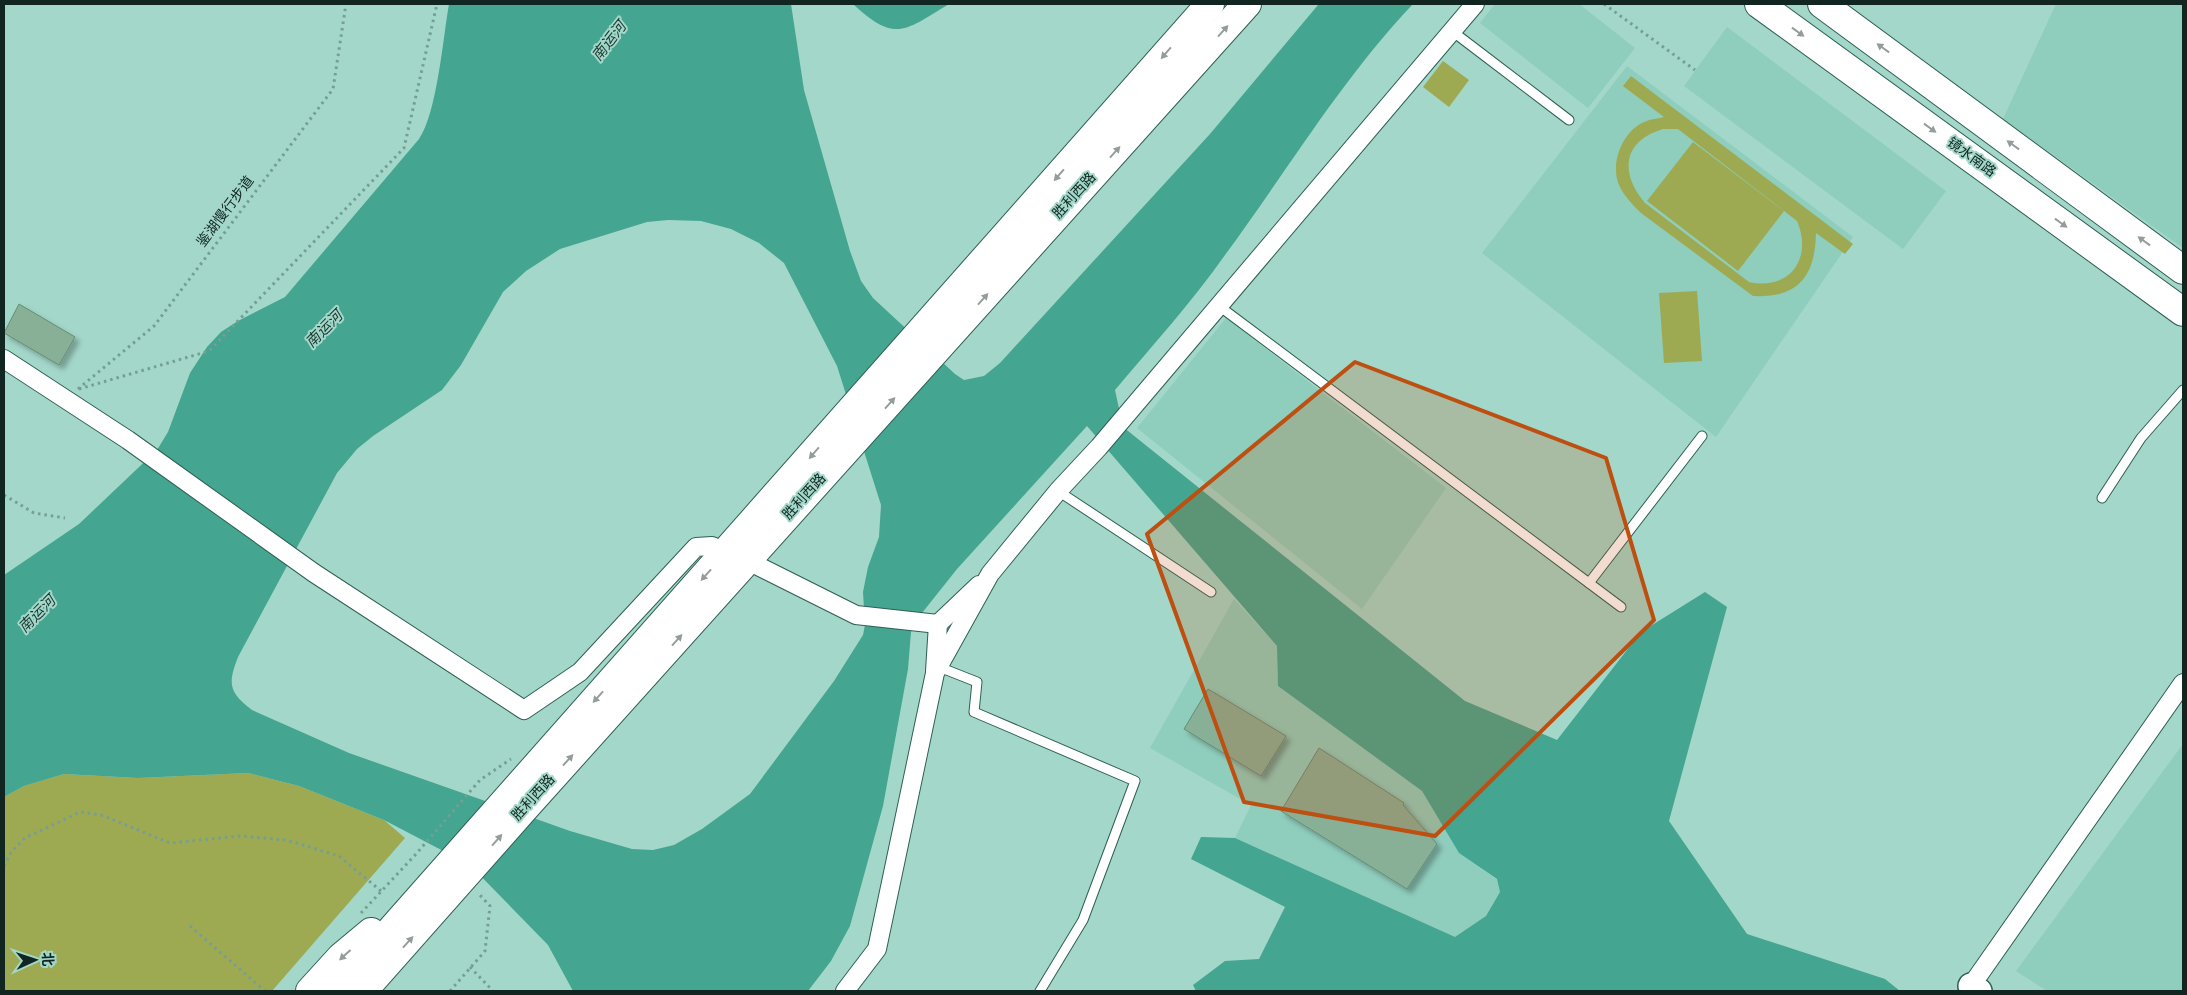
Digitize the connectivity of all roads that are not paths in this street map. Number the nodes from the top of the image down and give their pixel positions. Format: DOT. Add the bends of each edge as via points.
graph roads {
  1 [pos="1210,4"];
  2 [pos="1248,4"];
  3 [pos="1475,4"];
  4 [pos="1759,4"];
  5 [pos="1822,4"];
  6 [pos="1452,31"];
  7 [pos="1569,120"];
  8 [pos="2183,270"];
  9 [pos="1220,306"];
  10 [pos="2183,312"];
  11 [pos="943,325"];
  12 [pos="4,359"];
  13 [pos="2183,390"];
  14 [pos="1702,436"];
  15 [pos="1058,491"];
  16 [pos="2102,498"];
  17 [pos="737,557"];
  18 [pos="990,574"];
  19 [pos="1590,583"];
  20 [pos="1211,592"];
  21 [pos="1621,607"];
  22 [pos="931,623"];
  23 [pos="937,670"];
  24 [pos="2183,683"];
  25 [pos="459,869"];
  26 [pos="1975,988"];
  27 [pos="310,991"];
  28 [pos="337,991"];
  29 [pos="364,991"];
  30 [pos="845,991"];
  31 [pos="1040,991"];
  1 -- 11 [label="main road, 胜利西路, one-way"];
  11 -- 2 [label="main road, 胜利西路, one-way"];
  3 -- 6 [label="street"];
  4 -- 10 [label="main road, 镜水南路, one-way"];
  8 -- 5 [label="main road, one-way"];
  6 -- 7 [label="lane"];
  6 -- 9 [label="street"];
  9 -- 15 [label="street" via="1099,448"];
  9 -- 19 [label="lane"];
  11 -- 17 [label="main road, 胜利西路"];
  12 -- 17 [label="street" via="72,395 128,440 314,573 524,710 580,672 696,547 712,546"];
  13 -- 16 [label="lane" via="2141,438"];
  14 -- 19 [label="lane"];
  15 -- 18 [label="street"];
  15 -- 20 [label="lane"];
  17 -- 22 [label="street" via="856,615"];
  17 -- 25 [label="main road, 胜利西路"];
  18 -- 22 [label="street"];
  18 -- 23 [label="street"];
  19 -- 21 [label="lane"];
  22 -- 23 [label="street"];
  23 -- 30 [label="street" via="877,949"];
  23 -- 31 [label="lane" via="977,682 974,712 1135,781 1083,920"];
  24 -- 26 [label="street"];
  25 -- 27 [label="main road, one-way" via="341,957"];
  25 -- 28 [label="main road, 胜利西路"];
  29 -- 25 [label="main road, 胜利西路, one-way"];
}
